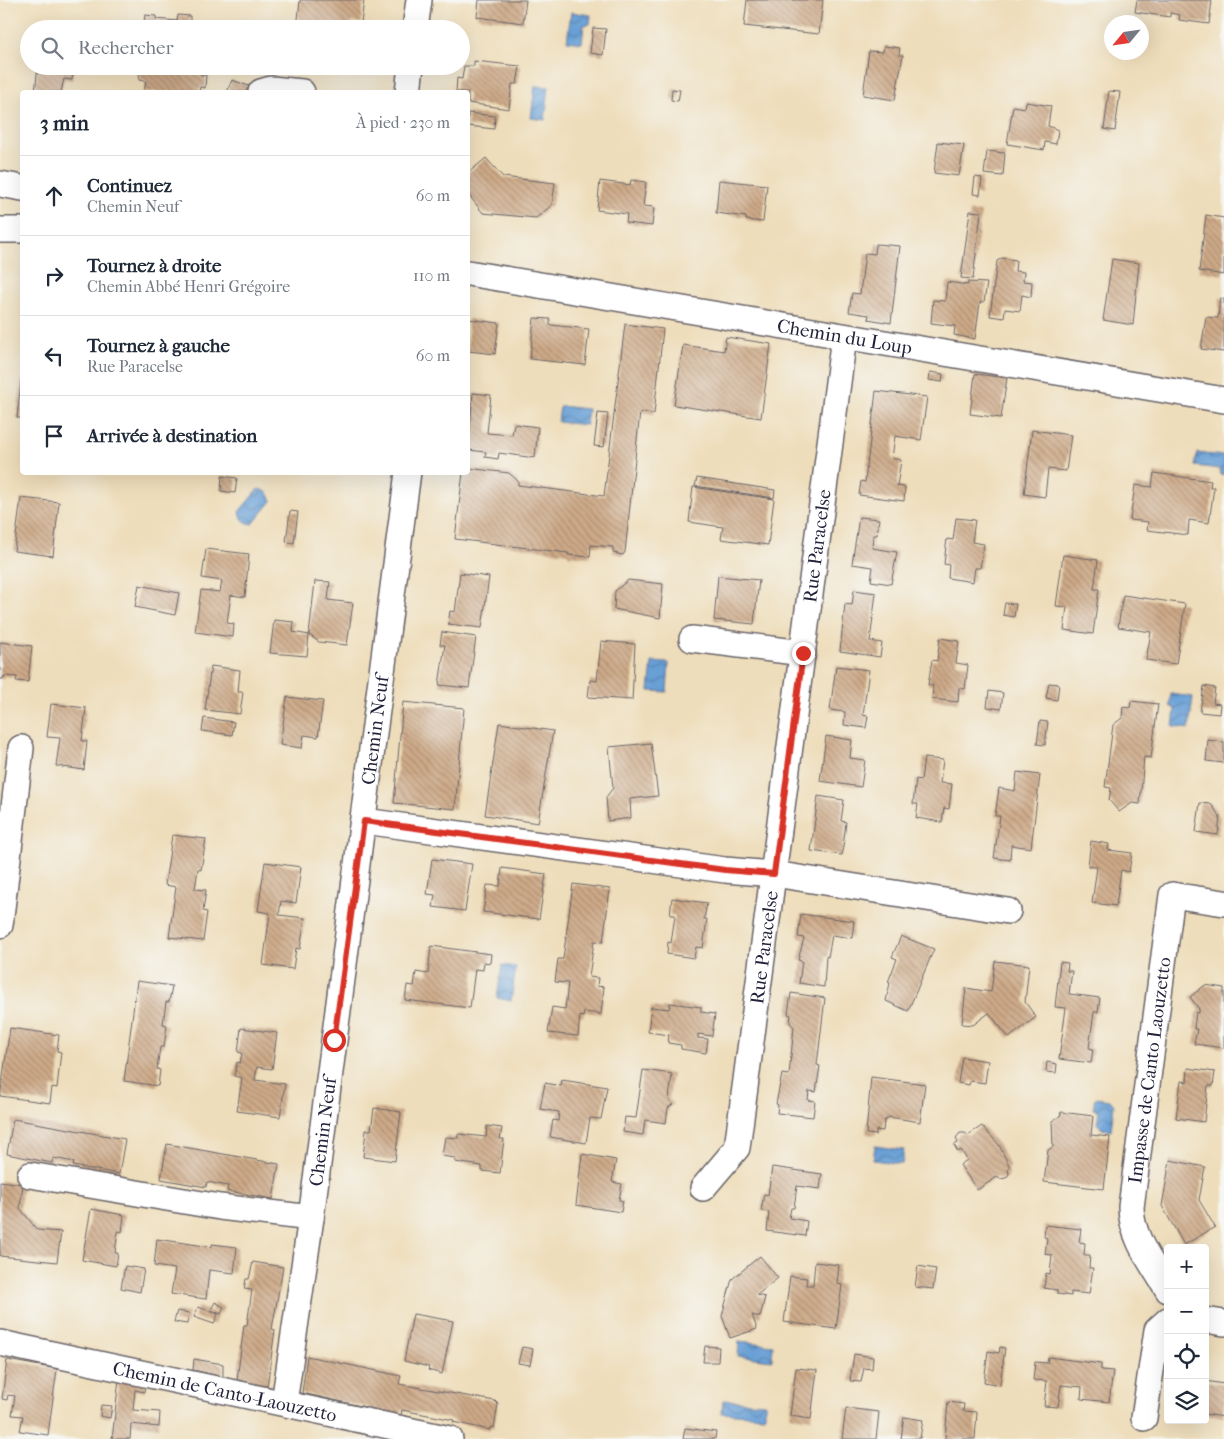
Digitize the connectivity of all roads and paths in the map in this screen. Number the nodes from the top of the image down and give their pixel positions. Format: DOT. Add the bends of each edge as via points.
graph roads {
  1 [pos="419,0"];
  2 [pos="417,20"];
  3 [pos="410,75"];
  4 [pos="268,90"];
  5 [pos="281,90"];
  6 [pos="408,90"];
  7 [pos="0,184"];
  8 [pos="20,188"];
  9 [pos="0,230"];
  10 [pos="20,230"];
  11 [pos="470,273"];
  12 [pos="844,337"];
  13 [pos="1224,400"];
  14 [pos="408,475"];
  15 [pos="692,639"];
  16 [pos="803,653"];
  17 [pos="21,748"];
  18 [pos="364,821"];
  19 [pos="774,874"];
  20 [pos="1224,903"];
  21 [pos="1008,911"];
  22 [pos="0,925"];
  23 [pos="30,1175"];
  24 [pos="703,1188"];
  25 [pos="311,1218"];
  26 [pos="1167,1289"];
  27 [pos="1209,1321"];
  28 [pos="1164,1323"];
  29 [pos="1224,1323"];
  30 [pos="0,1343"];
  31 [pos="284,1404"];
  32 [pos="1144,1418"];
  33 [pos="450,1439"];
  1 -- 2 [label="street"];
  3 -- 6 [label="street"];
  4 -- 5 [label="street"];
  7 -- 8 [label="street"];
  9 -- 10 [label="street"];
  11 -- 12 [label="street, Chemin du Loup"];
  12 -- 13 [label="street, Chemin du Loup"];
  12 -- 16 [label="street, Rue Paracelse"];
  14 -- 18 [label="street, Chemin Neuf"];
  15 -- 16 [label="street"];
  16 -- 19 [label="street, Rue Paracelse"];
  17 -- 22 [label="street"];
  18 -- 19 [label="street"];
  18 -- 25 [label="street, Chemin Neuf"];
  19 -- 21 [label="street"];
  19 -- 24 [label="street, Rue Paracelse" via="737,1148"];
  20 -- 26 [label="street, Impasse de Canto Laouzetto" via="1172,895 1131,1214 1136,1235"];
  23 -- 25 [label="street" via="220,1207"];
  25 -- 31 [label="street, Chemin Neuf"];
  27 -- 29 [label="street"];
  28 -- 32 [label="street" via="1156,1330"];
  30 -- 31 [label="street, Chemin de Canto-Laouzetto"];
  31 -- 33 [label="street, Chemin de Canto-Laouzetto"];
}
